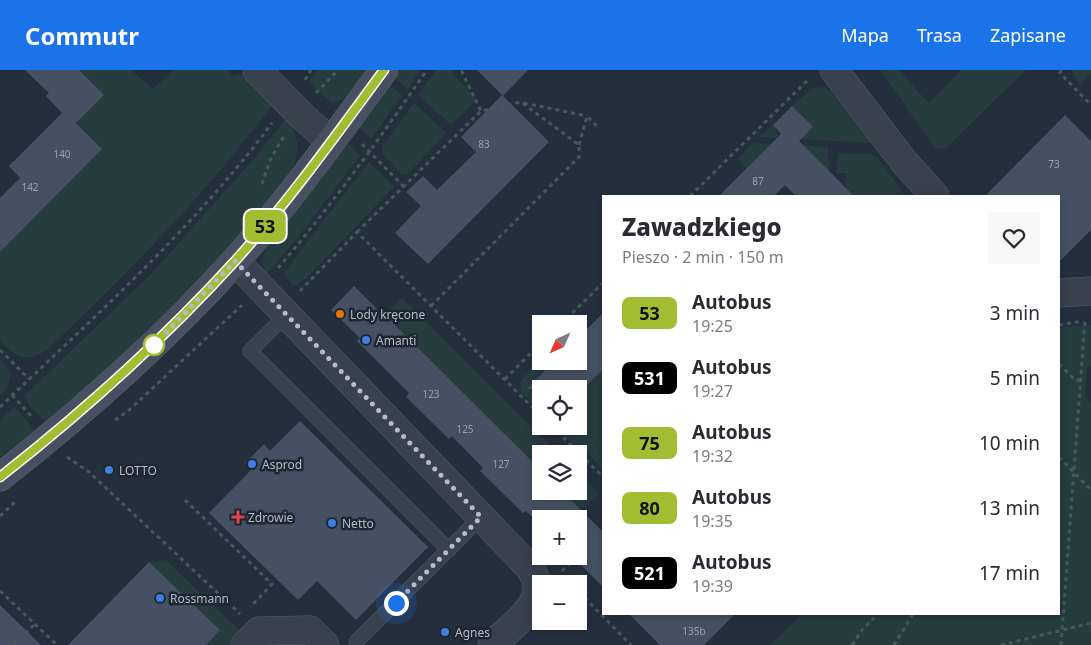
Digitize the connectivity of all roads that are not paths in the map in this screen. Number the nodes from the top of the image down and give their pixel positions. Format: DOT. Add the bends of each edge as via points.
graph roads {
  1 [pos="257,70"];
  2 [pos="384,70"];
  3 [pos="822,74"];
  4 [pos="331,142"];
  5 [pos="934,195"];
  6 [pos="235,261"];
  7 [pos="1091,291"];
  8 [pos="1060,293"];
  9 [pos="285,316"];
  10 [pos="0,477"];
  11 [pos="481,517"];
  12 [pos="449,550"];
  13 [pos="356,642"];
  14 [pos="245,645"];
  15 [pos="325,645"];
  16 [pos="492,645"];
  1 -- 4 [label="street"];
  2 -- 4 [label="street"];
  3 -- 5 [label="street"];
  4 -- 6 [label="street"];
  6 -- 9 [label="street"];
  6 -- 10 [label="street" via="118,379"];
  7 -- 8 [label="street"];
  9 -- 11 [label="street"];
  9 -- 12 [label="lane" via="250,351"];
  11 -- 12 [label="lane"];
  11 -- 16 [label="street" via="530,568 537,582 533,602"];
  12 -- 13 [label="lane"];
  14 -- 15 [label="street" via="259,631 310,630"];
}
